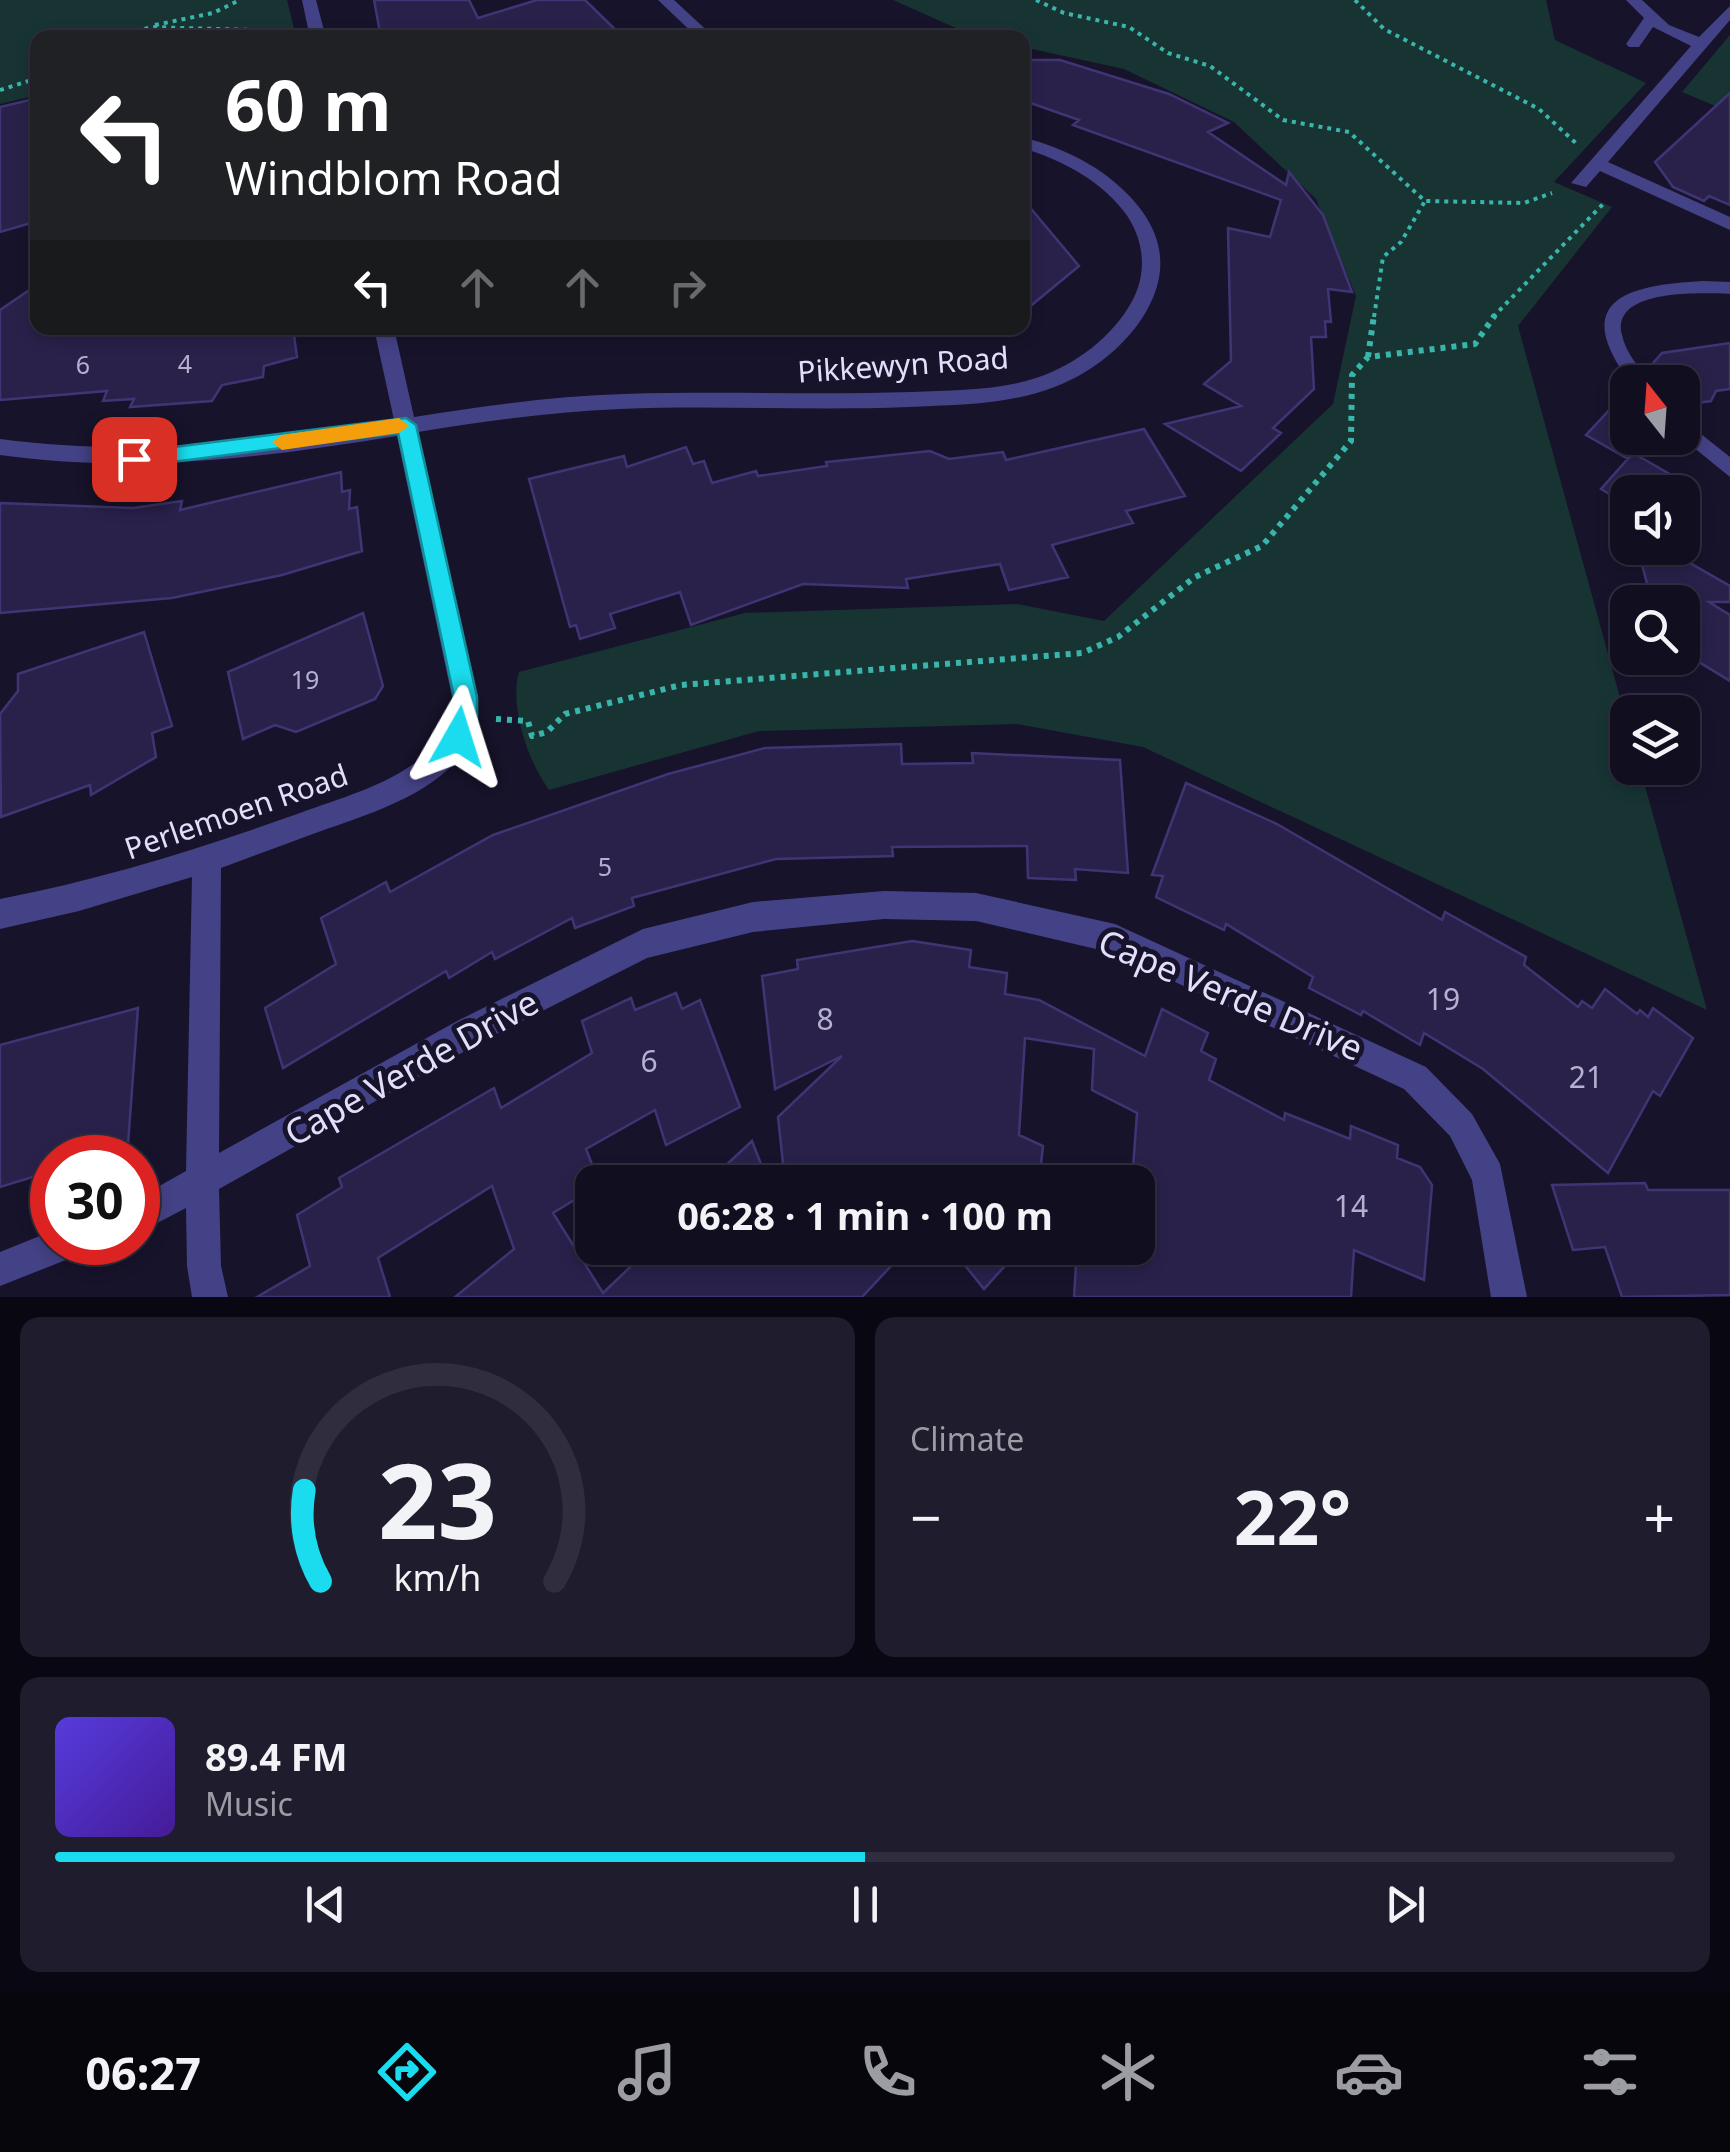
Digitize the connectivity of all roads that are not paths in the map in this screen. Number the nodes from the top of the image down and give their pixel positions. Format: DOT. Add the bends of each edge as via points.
graph roads {
  1 [pos="309,0"];
  2 [pos="665,0"];
  3 [pos="1634,0"];
  4 [pos="1730,10"];
  5 [pos="1651,19"];
  6 [pos="316,30"];
  7 [pos="699,30"];
  8 [pos="1634,44"];
  9 [pos="1701,44"];
  10 [pos="1030,145"];
  11 [pos="1598,164"];
  12 [pos="1580,183"];
  13 [pos="1730,224"];
  14 [pos="1730,288"];
  15 [pos="386,335"];
  16 [pos="1624,365"];
  17 [pos="406,425"];
  18 [pos="1700,442"];
  19 [pos="0,447"];
  20 [pos="1730,469"];
  21 [pos="207,861"];
  22 [pos="0,914"];
  23 [pos="202,1183"];
  24 [pos="160,1205"];
  25 [pos="30,1257"];
  26 [pos="0,1268"];
  27 [pos="210,1297"];
  28 [pos="1509,1297"];
  1 -- 6 [label="street"];
  2 -- 7 [label="street"];
  3 -- 5 [label="street"];
  4 -- 9 [label="street"];
  5 -- 8 [label="street"];
  5 -- 9 [label="street"];
  9 -- 11 [label="street"];
  10 -- 17 [label="street, Pikkewyn Road" via="1108,184 1150,241 1150,276 1135,316 1101,352 1063,375 961,397 579,404"];
  11 -- 12 [label="street"];
  11 -- 13 [label="street"];
  14 -- 16 [label="lane" via="1666,288 1633,297 1614,312 1609,334"];
  15 -- 17 [label="street"];
  17 -- 19 [label="street, Pikkewyn Road" via="134,459 54,458"];
  17 -- 21 [label="street, Perlemoen Road" via="465,722 440,758 382,796"];
  18 -- 20 [label="lane"];
  21 -- 22 [label="street, Perlemoen Road"];
  21 -- 23 [label="street"];
  23 -- 24 [label="street, Cape Verde Drive"];
  23 -- 27 [label="street"];
  23 -- 28 [label="street, Cape Verde Drive" via="470,1031 643,944 753,917 884,905 976,907 1115,939 1415,1078 1462,1125 1488,1176"];
  25 -- 26 [label="street"];
}
